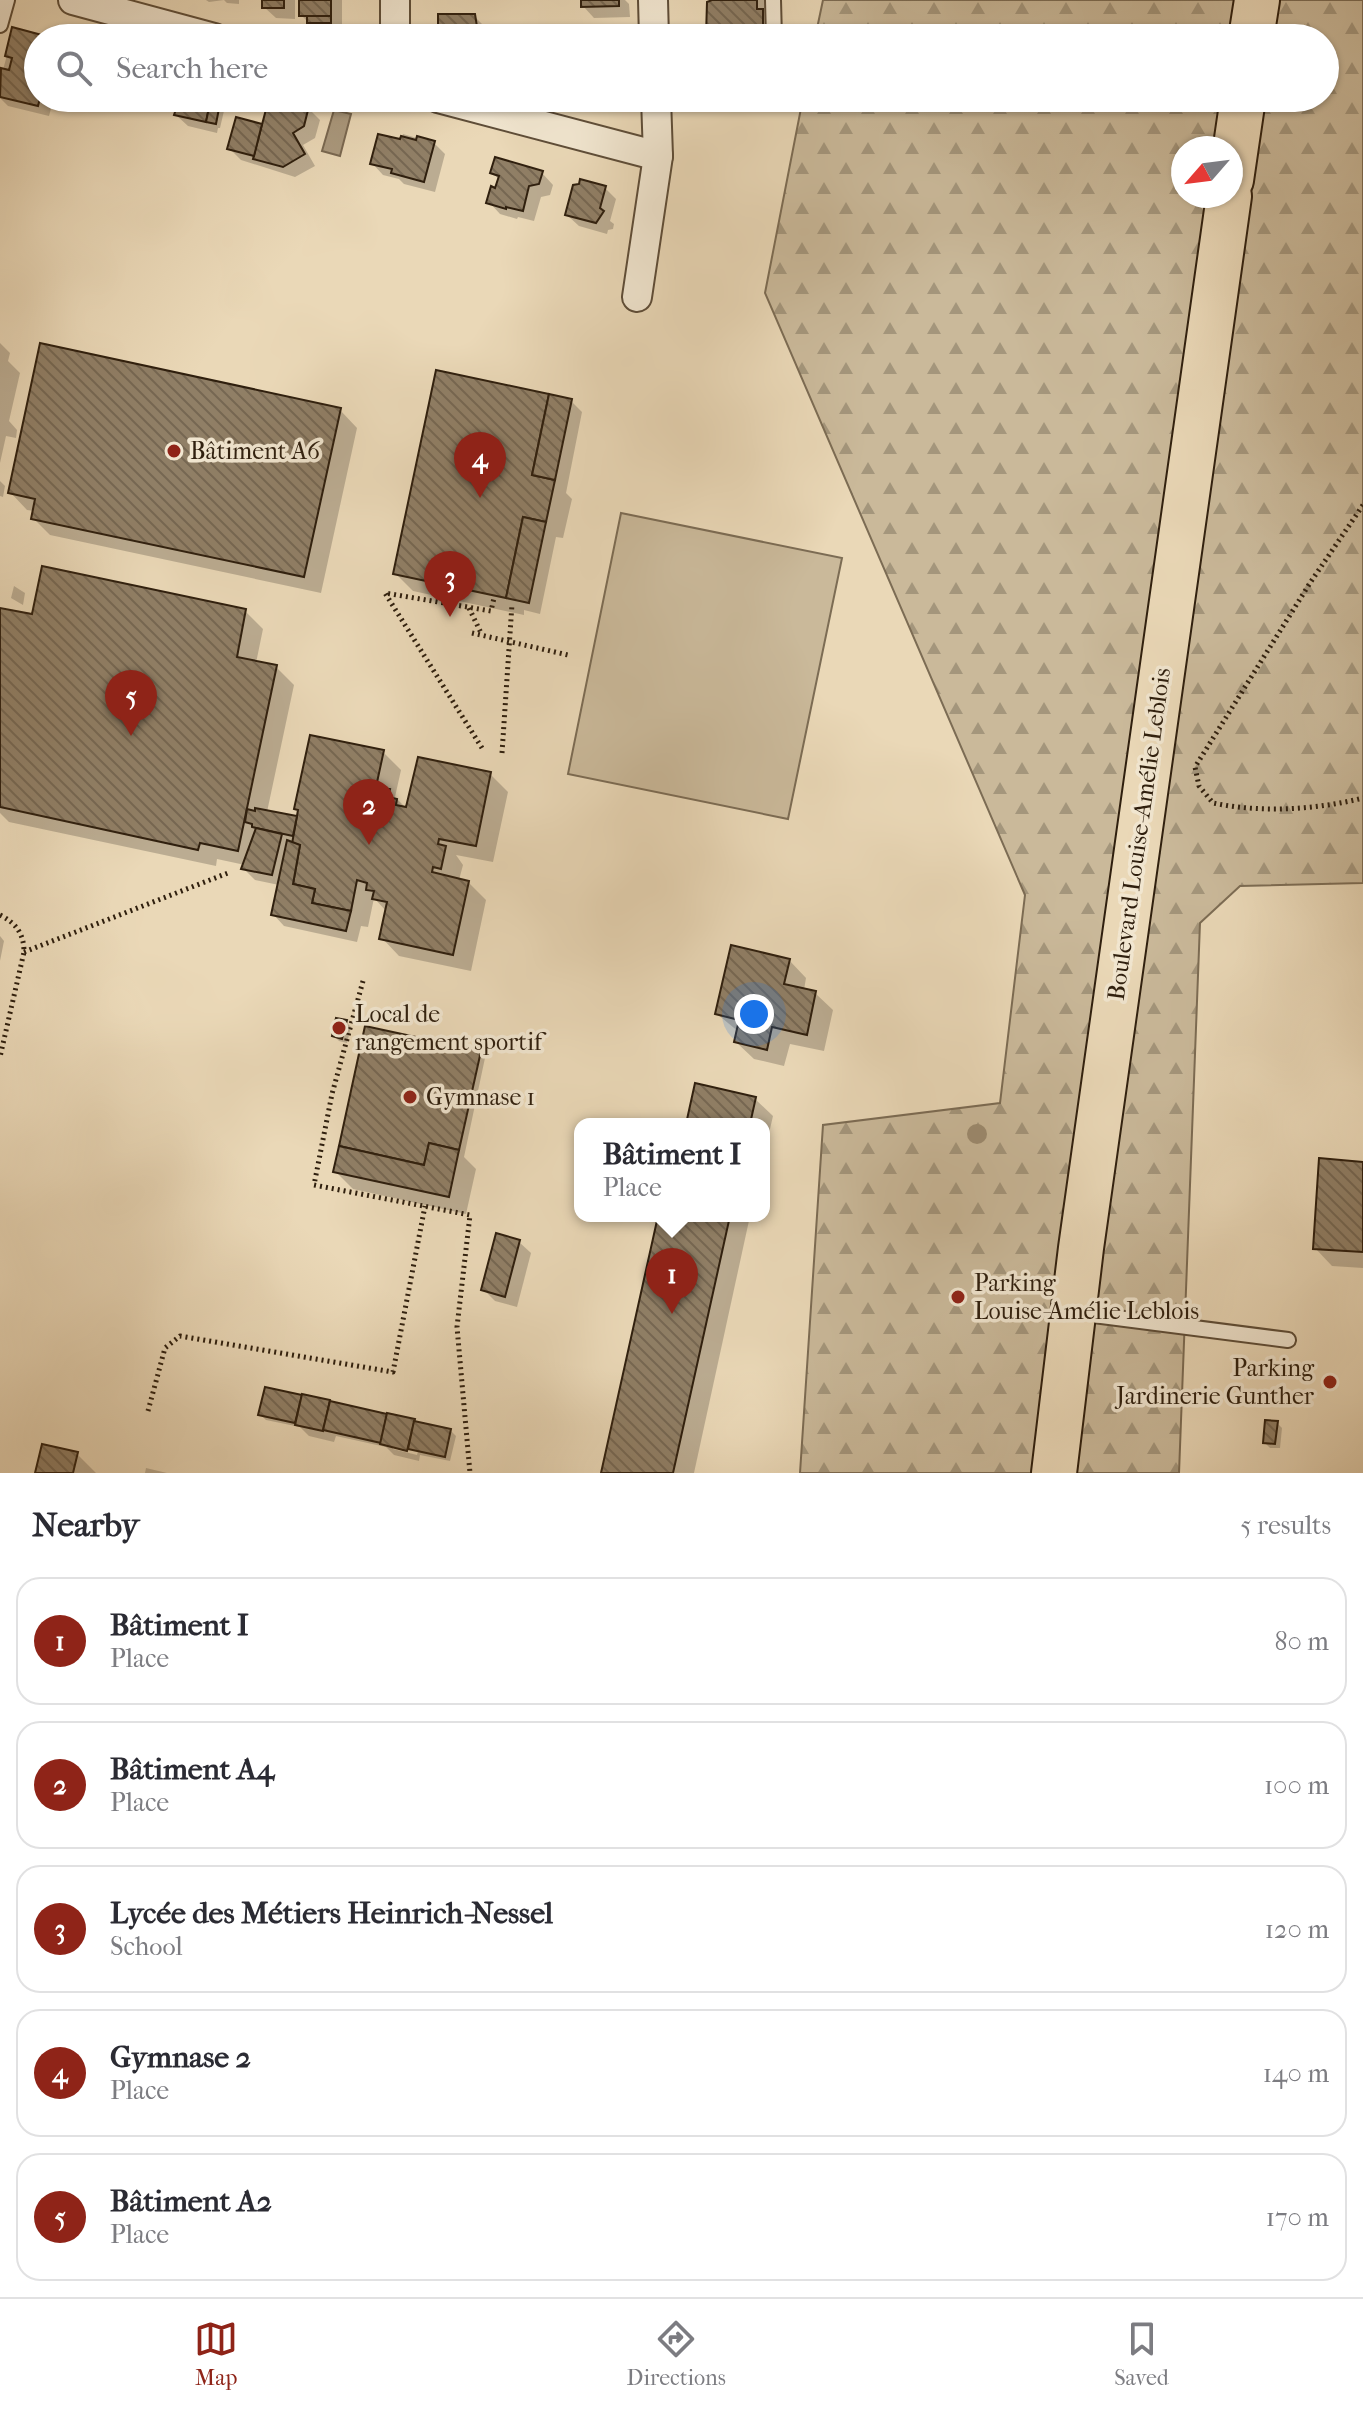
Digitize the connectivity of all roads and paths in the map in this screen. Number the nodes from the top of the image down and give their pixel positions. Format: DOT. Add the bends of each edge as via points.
graph roads {
  1 [pos="7,0"];
  2 [pos="73,0"];
  3 [pos="395,0"];
  4 [pos="653,0"];
  5 [pos="773,0"];
  6 [pos="1257,0"];
  7 [pos="162,24"];
  8 [pos="395,24"];
  9 [pos="654,24"];
  10 [pos="774,24"];
  11 [pos="1253,24"];
  12 [pos="0,25"];
  13 [pos="491,112"];
  14 [pos="656,112"];
  15 [pos="1241,112"];
  16 [pos="1237,136"];
  17 [pos="658,156"];
  18 [pos="1227,208"];
  19 [pos="637,297"];
  20 [pos="1363,505"];
  21 [pos="494,598"];
  22 [pos="512,604"];
  23 [pos="468,607"];
  24 [pos="472,633"];
  25 [pos="482,635"];
  26 [pos="509,641"];
  27 [pos="568,655"];
  28 [pos="482,748"];
  29 [pos="502,753"];
  30 [pos="1363,798"];
  31 [pos="228,873"];
  32 [pos="0,915"];
  33 [pos="24,952"];
  34 [pos="363,981"];
  35 [pos="0,1057"];
  36 [pos="425,1206"];
  37 [pos="1073,1313"];
  38 [pos="1288,1340"];
  39 [pos="148,1411"];
  40 [pos="470,1473"];
  41 [pos="1054,1473"];
  1 -- 12 [label="lane"];
  2 -- 7 [label="street"];
  3 -- 8 [label="street"];
  4 -- 9 [label="street"];
  5 -- 10 [label="lane"];
  6 -- 11 [label="main road"];
  13 -- 17 [label="street"];
  14 -- 17 [label="street"];
  15 -- 16 [label="main road"];
  17 -- 19 [label="street"];
  18 -- 37 [label="main road, Boulevard Louise-Amélie Leblois"];
  20 -- 30 [label="path" via="1195,767 1199,786 1213,803 1248,810 1336,805"];
  21 -- 23 [label="path" via="491,611"];
  22 -- 26 [label="path"];
  23 -- 25 [label="path"];
  23 -- 28 [label="path" via="385,593"];
  24 -- 25 [label="path"];
  25 -- 26 [label="path"];
  26 -- 27 [label="path"];
  26 -- 29 [label="path"];
  31 -- 33 [label="path"];
  32 -- 33 [label="path" via="16,926"];
  33 -- 35 [label="path"];
  34 -- 36 [label="path" via="314,1185"];
  36 -- 39 [label="path" via="393,1372 180,1336 165,1348"];
  36 -- 40 [label="path" via="470,1215 457,1327"];
  37 -- 38 [label="lane"];
  37 -- 41 [label="main road, Boulevard Louise-Amélie Leblois"];
}
